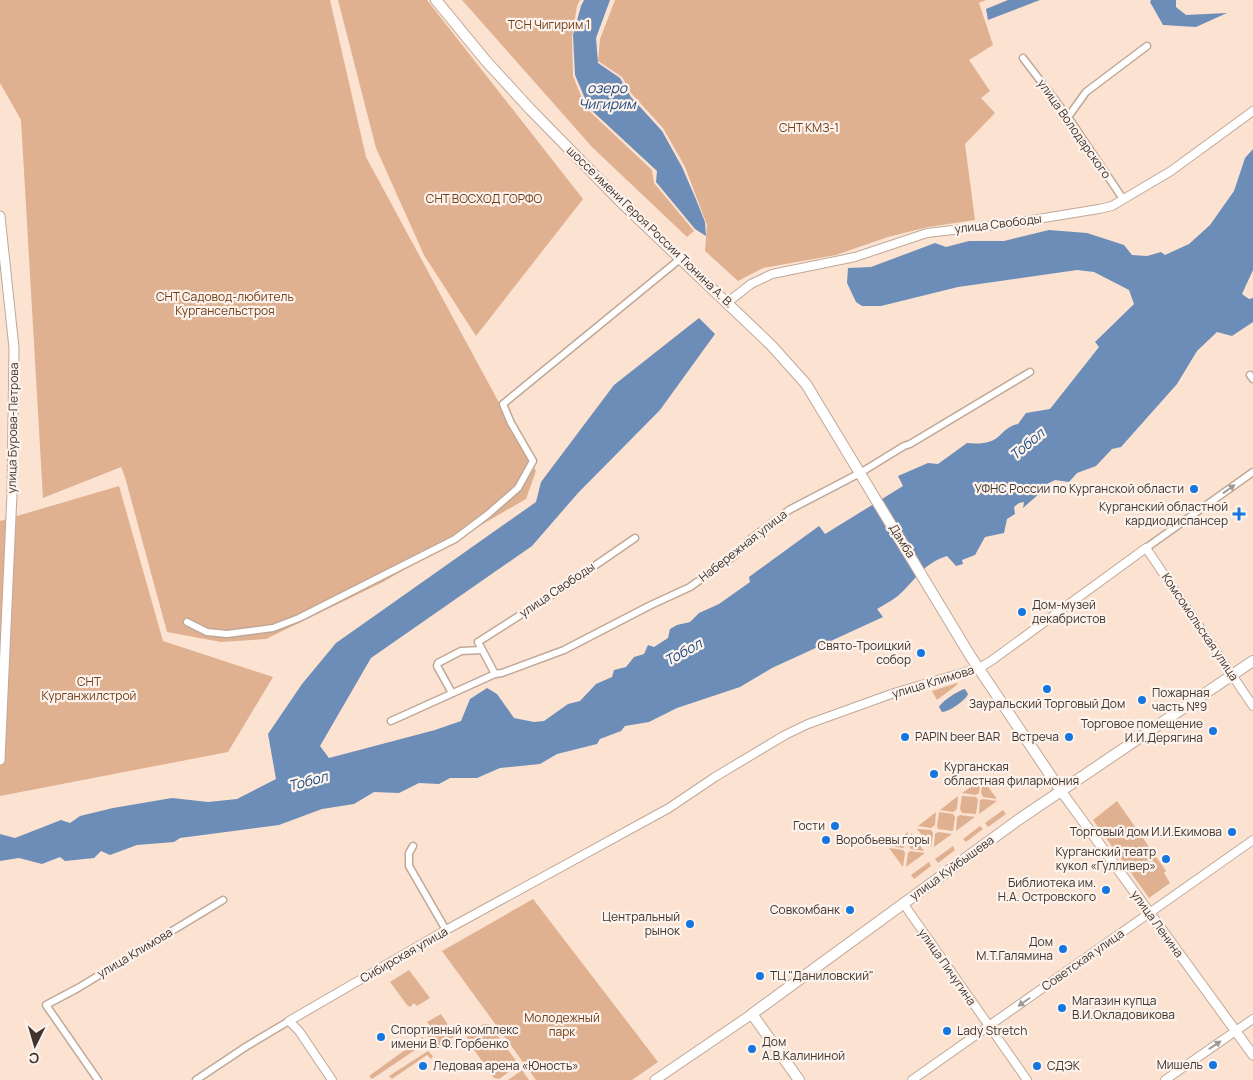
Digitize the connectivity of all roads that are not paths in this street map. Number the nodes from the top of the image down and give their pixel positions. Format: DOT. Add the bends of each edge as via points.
graph roads {
  1 [pos="436,0"];
  2 [pos="1147,46"];
  3 [pos="1024,58"];
  4 [pos="1253,111"];
  5 [pos="1068,117"];
  6 [pos="1123,199"];
  7 [pos="0,216"];
  8 [pos="680,259"];
  9 [pos="728,302"];
  10 [pos="1030,372"];
  11 [pos="1253,472"];
  12 [pos="860,473"];
  13 [pos="635,538"];
  14 [pos="1146,548"];
  15 [pos="187,622"];
  16 [pos="482,650"];
  17 [pos="1253,661"];
  18 [pos="979,668"];
  19 [pos="495,674"];
  20 [pos="1232,676"];
  21 [pos="452,693"];
  22 [pos="1253,706"];
  23 [pos="391,721"];
  24 [pos="0,746"];
  25 [pos="0,760"];
  26 [pos="1061,791"];
  27 [pos="616,836"];
  28 [pos="1253,840"];
  29 [pos="413,846"];
  30 [pos="223,900"];
  31 [pos="903,903"];
  32 [pos="1149,913"];
  33 [pos="446,930"];
  34 [pos="752,1014"];
  35 [pos="1253,1019"];
  36 [pos="289,1021"];
  37 [pos="988,1027"];
  38 [pos="1236,1031"];
  39 [pos="1253,1055"];
  40 [pos="98,1080"];
  41 [pos="196,1080"];
  42 [pos="332,1080"];
  43 [pos="655,1080"];
  44 [pos="799,1080"];
  45 [pos="912,1080"];
  46 [pos="1027,1080"];
  47 [pos="1166,1080"];
  1 -- 8 [label="main road, шоссе имени Героя России Тюнина А. В." via="530,109"];
  2 -- 5 [label="street" via="1086,92"];
  3 -- 5 [label="street, улица Володарского"];
  4 -- 6 [label="street, улица Свободы" via="1171,170"];
  5 -- 6 [label="street, улица Володарского"];
  6 -- 9 [label="street, улица Свободы" via="1100,209 927,233 855,257 772,274 751,284"];
  7 -- 24 [label="main road, улица Бурова-Петрова" via="14,348 12,494"];
  8 -- 9 [label="main road, шоссе имени Героя России Тюнина А. В."];
  8 -- 15 [label="street" via="503,404 533,461 518,488 456,539 273,628 227,634 207,632"];
  9 -- 12 [label="main road, шоссе имени Героя России Тюнина А. В." via="806,384"];
  10 -- 12 [label="street, Набережная улица"];
  14 -- 11 [label="street, улица Климова, one-way"];
  12 -- 18 [label="main road, Дамба"];
  12 -- 19 [label="street, Набережная улица" via="789,510 690,588 564,650"];
  13 -- 16 [label="street, улица Свободы" via="478,642"];
  14 -- 18 [label="street, улица Климова"];
  14 -- 20 [label="street, Комсомольская улица"];
  16 -- 19 [label="street"];
  16 -- 21 [label="street" via="461,651 438,663"];
  17 -- 20 [label="main road, улица Куйбышева"];
  18 -- 26 [label="main road, улица Ленина"];
  18 -- 27 [label="street, улица Климова" via="894,693 793,731 669,808"];
  19 -- 21 [label="street, Набережная улица"];
  20 -- 22 [label="street, Комсомольская улица"];
  20 -- 26 [label="main road, улица Куйбышева"];
  21 -- 23 [label="street, Набережная улица"];
  24 -- 25 [label="main road, улица Бурова-Петрова"];
  26 -- 31 [label="main road, улица Куйбышева"];
  26 -- 32 [label="main road, улица Ленина"];
  27 -- 33 [label="street, Сибирская улица"];
  28 -- 32 [label="street, Советская улица"];
  29 -- 33 [label="street" via="409,853 409,866"];
  30 -- 40 [label="street, улица Климова" via="46,1005"];
  31 -- 34 [label="main road, улица Куйбышева"];
  31 -- 37 [label="street, улица Пичугина"];
  32 -- 37 [label="street, Советская улица, one-way"];
  32 -- 38 [label="main road, улица Ленина"];
  33 -- 36 [label="street, Сибирская улица"];
  34 -- 43 [label="main road, улица Куйбышева"];
  34 -- 44 [label="main road"];
  35 -- 38 [label="street"];
  36 -- 41 [label="street, Сибирская улица"];
  36 -- 42 [label="street"];
  37 -- 45 [label="street, Советская улица"];
  37 -- 46 [label="street, улица Пичугина"];
  38 -- 39 [label="main road, улица Ленина"];
  47 -- 38 [label="street, one-way"];
}
